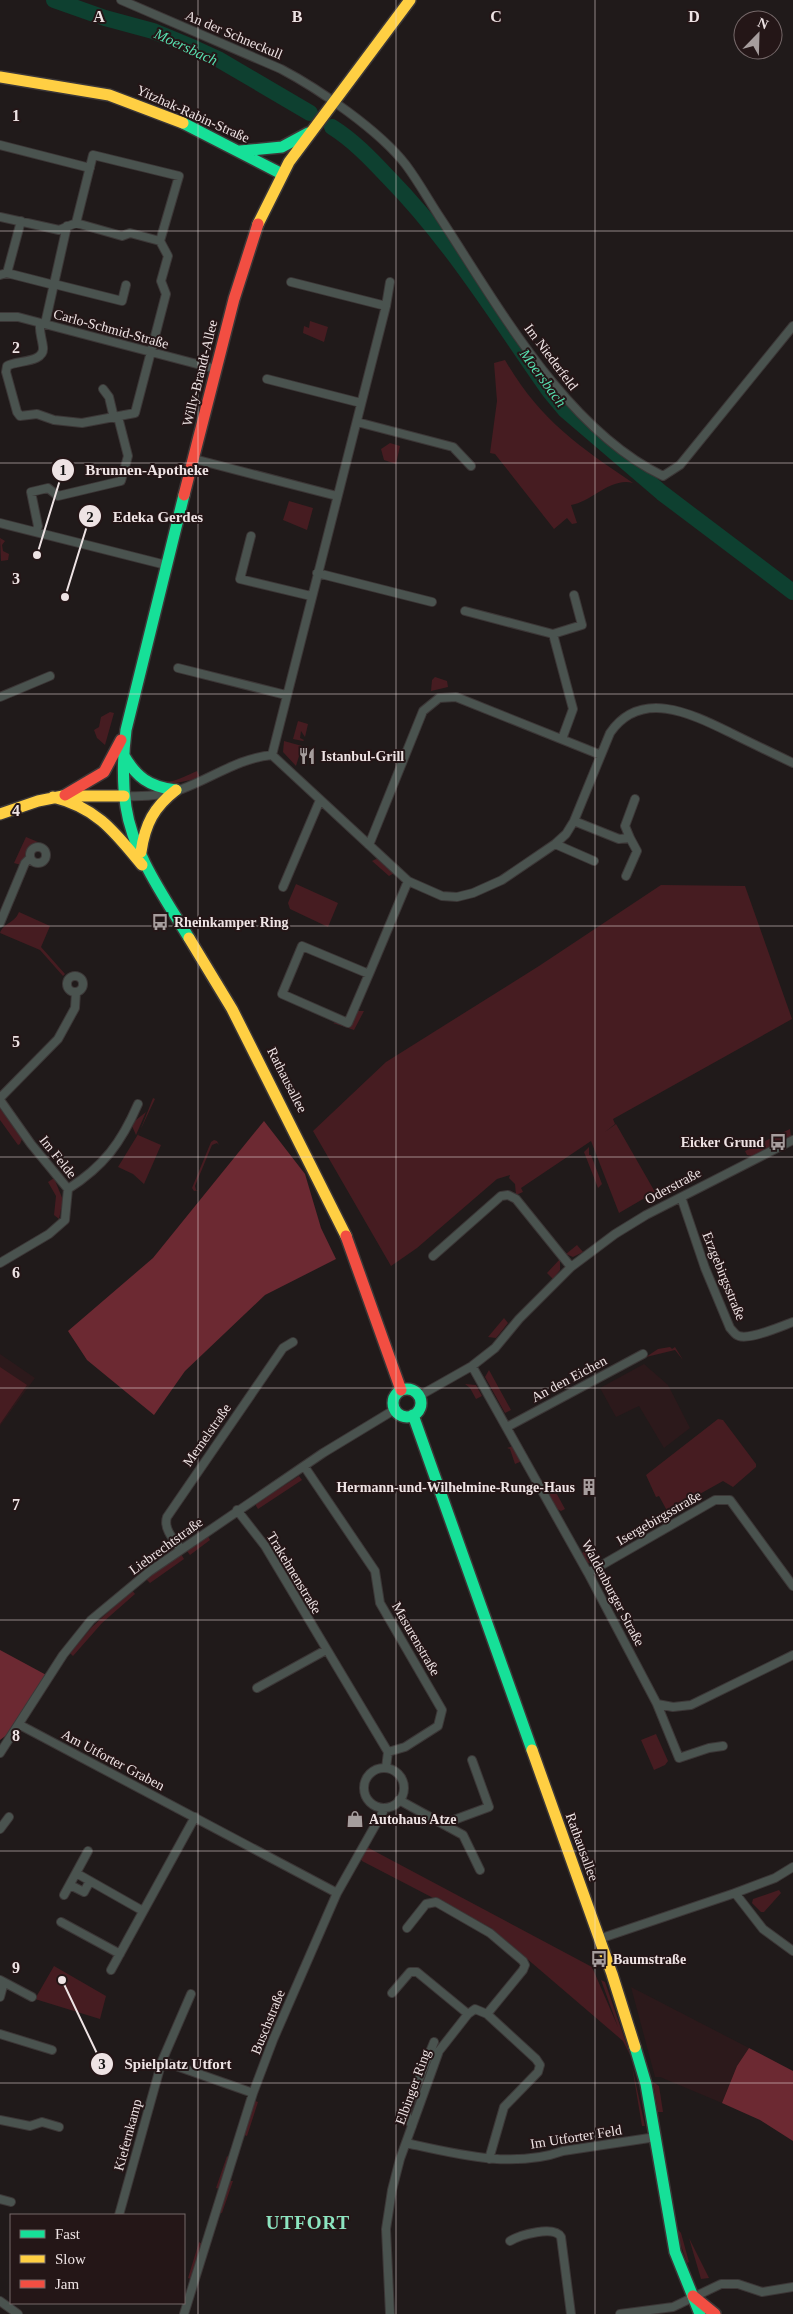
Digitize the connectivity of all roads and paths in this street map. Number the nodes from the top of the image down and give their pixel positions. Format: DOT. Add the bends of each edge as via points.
graph roads {
  1 [pos="121,0"];
  2 [pos="410,0"];
  3 [pos="0,78"];
  4 [pos="334,102"];
  5 [pos="312,131"];
  6 [pos="0,146"];
  7 [pos="239,151"];
  8 [pos="90,168"];
  9 [pos="282,174"];
  10 [pos="0,217"];
  11 [pos="21,221"];
  12 [pos="76,223"];
  13 [pos="67,226"];
  14 [pos="160,241"];
  15 [pos="4,274"];
  16 [pos="291,282"];
  17 [pos="390,282"];
  18 [pos="54,285"];
  19 [pos="126,285"];
  20 [pos="386,306"];
  21 [pos="0,317"];
  22 [pos="43,323"];
  23 [pos="793,326"];
  24 [pos="151,352"];
  25 [pos="216,369"];
  26 [pos="267,379"];
  27 [pos="103,389"];
  28 [pos="362,403"];
  29 [pos="116,418"];
  30 [pos="356,422"];
  31 [pos="194,459"];
  32 [pos="471,466"];
  33 [pos="337,496"];
  34 [pos="0,523"];
  35 [pos="36,532"];
  36 [pos="251,536"];
  37 [pos="166,566"];
  38 [pos="317,573"];
  39 [pos="574,595"];
  40 [pos="311,596"];
  41 [pos="432,602"];
  42 [pos="465,611"];
  43 [pos="553,634"];
  44 [pos="178,668"];
  45 [pos="50,676"];
  46 [pos="286,695"];
  47 [pos="0,697"];
  48 [pos="126,730"];
  49 [pos="562,739"];
  50 [pos="123,754"];
  51 [pos="272,755"];
  52 [pos="601,755"];
  53 [pos="793,763"];
  54 [pos="176,790"];
  55 [pos="58,796"];
  56 [pos="124,796"];
  57 [pos="320,800"];
  58 [pos="635,800"];
  59 [pos="0,814"];
  60 [pos="574,821"];
  61 [pos="630,838"];
  62 [pos="554,844"];
  63 [pos="369,845"];
  64 [pos="141,854"];
  65 [pos="30,858"];
  66 [pos="594,861"];
  67 [pos="626,876"];
  68 [pos="153,878"];
  69 [pos="408,881"];
  70 [pos="282,887"];
  71 [pos="0,923"];
  72 [pos="369,974"];
  73 [pos="76,992"];
  74 [pos="0,1099"];
  75 [pos="138,1104"];
  76 [pos="793,1140"];
  77 [pos="68,1190"];
  78 [pos="681,1197"];
  79 [pos="433,1256"];
  80 [pos="0,1263"];
  81 [pos="571,1267"];
  82 [pos="793,1322"];
  83 [pos="293,1342"];
  84 [pos="643,1354"];
  85 [pos="472,1366"];
  86 [pos="402,1390"];
  87 [pos="419,1396"];
  88 [pos="394,1410"];
  89 [pos="413,1415"];
  90 [pos="507,1427"];
  91 [pos="304,1466"];
  92 [pos="237,1510"];
  93 [pos="181,1549"];
  94 [pos="588,1573"];
  95 [pos="793,1586"];
  96 [pos="326,1650"];
  97 [pos="793,1655"];
  98 [pos="257,1688"];
  99 [pos="656,1704"];
  100 [pos="20,1725"];
  101 [pos="723,1746"];
  102 [pos="388,1752"];
  103 [pos="0,1753"];
  104 [pos="472,1760"];
  105 [pos="386,1768"];
  106 [pos="400,1800"];
  107 [pos="384,1808"];
  108 [pos="9,1817"];
  109 [pos="194,1817"];
  110 [pos="448,1827"];
  111 [pos="0,1829"];
  112 [pos="88,1851"];
  113 [pos="793,1867"];
  114 [pos="480,1870"];
  115 [pos="76,1873"];
  116 [pos="90,1881"];
  117 [pos="70,1885"];
  118 [pos="337,1893"];
  119 [pos="735,1893"];
  120 [pos="64,1894"];
  121 [pos="143,1911"];
  122 [pos="61,1922"];
  123 [pos="407,1928"];
  124 [pos="600,1939"];
  125 [pos="793,1951"];
  126 [pos="120,1954"];
  127 [pos="111,1970"];
  128 [pos="2,1981"];
  129 [pos="392,1993"];
  130 [pos="191,1994"];
  131 [pos="32,1997"];
  132 [pos="0,1998"];
  133 [pos="468,2014"];
  134 [pos="487,2014"];
  135 [pos="0,2034"];
  136 [pos="434,2042"];
  137 [pos="52,2050"];
  138 [pos="162,2061"];
  139 [pos="254,2093"];
  140 [pos="0,2120"];
  141 [pos="412,2126"];
  142 [pos="59,2127"];
  143 [pos="656,2137"];
  144 [pos="406,2143"];
  145 [pos="489,2159"];
  146 [pos="0,2199"];
  147 [pos="11,2202"];
  148 [pos="119,2214"];
  149 [pos="510,2241"];
  150 [pos="793,2287"];
  151 [pos="693,2296"];
  152 [pos="0,2301"];
  153 [pos="649,2312"];
  154 [pos="18,2314"];
  155 [pos="184,2314"];
  156 [pos="390,2314"];
  157 [pos="571,2314"];
  158 [pos="620,2314"];
  159 [pos="700,2314"];
  160 [pos="715,2314"];
  1 -- 4 [label="street, An der Schneckull" via="281,69"];
  2 -- 4 [label="street, Willy-Brandt-Allee"];
  3 -- 7 [label="street, Yitzhak-Rabin-Straße" via="119,98 168,116"];
  4 -- 5 [label="street, Willy-Brandt-Allee"];
  4 -- 23 [label="street, Im Niederfeld" via="370,129 406,164 497,305 564,397 605,437 656,473 663,476 680,465"];
  5 -- 7 [label="street" via="282,147"];
  5 -- 9 [label="street, Willy-Brandt-Allee"];
  6 -- 8 [label="street"];
  7 -- 9 [label="street, Yitzhak-Rabin-Straße"];
  8 -- 12 [label="street"];
  8 -- 14 [label="street" via="93,155 179,176"];
  9 -- 25 [label="street, Willy-Brandt-Allee" via="248,252"];
  10 -- 11 [label="street"];
  11 -- 13 [label="street" via="59,230"];
  11 -- 15 [label="street"];
  12 -- 13 [label="street"];
  12 -- 14 [label="street" via="122,236 130,233"];
  13 -- 18 [label="street"];
  14 -- 24 [label="street" via="168,256 161,281 166,294"];
  15 -- 18 [label="street"];
  16 -- 20 [label="street"];
  17 -- 20 [label="street"];
  18 -- 19 [label="street" via="122,301"];
  18 -- 22 [label="street"];
  20 -- 28 [label="street"];
  21 -- 22 [label="street, Carlo-Schmid-Straße"];
  22 -- 24 [label="street, Carlo-Schmid-Straße"];
  22 -- 29 [label="street" via="39,332 42,354 7,366 16,412 20,416 37,414 54,420 82,423"];
  24 -- 25 [label="street, Carlo-Schmid-Straße"];
  24 -- 29 [label="street" via="136,413"];
  25 -- 31 [label="street, Willy-Brandt-Allee"];
  26 -- 28 [label="street"];
  27 -- 29 [label="street"];
  28 -- 30 [label="street"];
  29 -- 35 [label="street" via="128,456 121,481 58,496 48,488 31,492 38,526"];
  30 -- 32 [label="street" via="453,447"];
  30 -- 33 [label="street"];
  31 -- 33 [label="street"];
  31 -- 37 [label="street, Willy-Brandt-Allee"];
  33 -- 38 [label="street"];
  34 -- 35 [label="street"];
  35 -- 37 [label="street"];
  36 -- 40 [label="street" via="240,579"];
  37 -- 48 [label="street, Willy-Brandt-Allee"];
  38 -- 40 [label="street"];
  38 -- 41 [label="street"];
  39 -- 43 [label="street" via="582,625"];
  40 -- 46 [label="street"];
  42 -- 43 [label="street"];
  43 -- 49 [label="street" via="573,708"];
  44 -- 46 [label="street"];
  45 -- 47 [label="street"];
  46 -- 51 [label="street"];
  48 -- 50 [label="street, Willy-Brandt-Allee"];
  48 -- 55 [label="street" via="104,772"];
  49 -- 52 [label="street"];
  49 -- 63 [label="street" via="456,697 439,698 423,710"];
  50 -- 54 [label="street" via="139,779 156,787"];
  50 -- 56 [label="street, Willy-Brandt-Allee"];
  51 -- 54 [label="street" via="258,756"];
  51 -- 57 [label="street"];
  52 -- 53 [label="street" via="618,722 640,711 669,708 690,713"];
  52 -- 60 [label="street"];
  54 -- 56 [label="street" via="152,796"];
  54 -- 64 [label="street" via="151,813 143,835"];
  55 -- 56 [label="street"];
  55 -- 59 [label="street"];
  55 -- 68 [label="street" via="103,819"];
  56 -- 64 [label="street, Rathausallee" via="128,819"];
  57 -- 63 [label="street"];
  57 -- 70 [label="street"];
  58 -- 61 [label="street" via="625,826"];
  60 -- 61 [label="street" via="619,839"];
  60 -- 62 [label="street"];
  61 -- 67 [label="street" via="637,850"];
  62 -- 66 [label="street"];
  62 -- 69 [label="street" via="502,880 465,894 442,896"];
  63 -- 69 [label="street"];
  64 -- 68 [label="street, Rathausallee"];
  65 -- 71 [label="street"];
  68 -- 86 [label="street, Rathausallee" via="232,1009 339,1218"];
  69 -- 72 [label="street"];
  72 -- 72 [label="street" via="302,946 282,994 348,1022"];
  73 -- 74 [label="street" via="75,1008 58,1039"];
  74 -- 77 [label="street, Im Felde"];
  75 -- 77 [label="street" via="128,1126 93,1173"];
  76 -- 78 [label="street, Oderstraße"];
  77 -- 80 [label="street, Im Felde" via="65,1220 49,1234"];
  78 -- 81 [label="street, Oderstraße" via="646,1215"];
  78 -- 82 [label="street, Erzgebirgsstraße" via="730,1328 742,1337"];
  79 -- 81 [label="street" via="501,1196 508,1195 516,1199"];
  81 -- 85 [label="street, Oderstraße" via="518,1319 495,1348"];
  83 -- 93 [label="street, Memelstraße" via="283,1348 167,1517 168,1530"];
  84 -- 90 [label="street, An den Eichen"];
  85 -- 87 [label="street, Oderstraße"];
  85 -- 90 [label="street, Waldenburger Straße"];
  86 -- 87 [label="street" via="410,1389"];
  86 -- 88 [label="street" via="393,1400"];
  87 -- 89 [label="street" via="420,1407"];
  88 -- 89 [label="street" via="402,1416"];
  88 -- 91 [label="street, Liebrechtstraße"];
  89 -- 124 [label="street, Rathausallee"];
  90 -- 94 [label="street, Waldenburger Straße"];
  91 -- 92 [label="street, Liebrechtstraße"];
  91 -- 102 [label="street, Masurenstraße" via="375,1571 380,1603 442,1710 438,1726 405,1747"];
  92 -- 93 [label="street, Liebrechtstraße"];
  92 -- 96 [label="street, Trakehnenstraße" via="265,1546"];
  93 -- 100 [label="street, Liebrechtstraße" via="91,1620 63,1655"];
  94 -- 95 [label="street, Isergebirgsstraße" via="715,1500 730,1500"];
  94 -- 99 [label="street, Waldenburger Straße"];
  96 -- 98 [label="street"];
  96 -- 102 [label="street, Trakehnenstraße"];
  97 -- 99 [label="street" via="690,1705 672,1707"];
  99 -- 101 [label="street, Waldenburger Straße" via="679,1758"];
  100 -- 103 [label="street, Liebrechtstraße"];
  100 -- 109 [label="street, Am Utforter Graben"];
  102 -- 105 [label="street"];
  104 -- 110 [label="street" via="489,1807 451,1821"];
  105 -- 106 [label="street" via="403,1780"];
  105 -- 107 [label="street" via="374,1770 365,1780 364,1787 372,1804"];
  106 -- 107 [label="street"];
  106 -- 110 [label="street"];
  107 -- 118 [label="street, Buschstraße"];
  108 -- 111 [label="street"];
  109 -- 118 [label="street, Am Utforter Graben"];
  109 -- 121 [label="street"];
  110 -- 114 [label="street" via="463,1835"];
  112 -- 115 [label="street"];
  113 -- 119 [label="street" via="775,1878"];
  115 -- 116 [label="street"];
  115 -- 117 [label="street"];
  116 -- 117 [label="street" via="84,1892"];
  116 -- 121 [label="street"];
  117 -- 120 [label="street"];
  118 -- 139 [label="street, Buschstraße" via="273,2040"];
  119 -- 124 [label="street"];
  119 -- 125 [label="street" via="764,1929"];
  121 -- 126 [label="street"];
  122 -- 126 [label="street"];
  123 -- 134 [label="street" via="426,1904 436,1902 490,1933 523,1961 526,1965 524,1970"];
  124 -- 143 [label="street, Rathausallee" via="646,2084"];
  126 -- 127 [label="street"];
  128 -- 131 [label="street"];
  128 -- 132 [label="street"];
  129 -- 133 [label="street" via="410,1972 417,1972"];
  130 -- 138 [label="street, Kiefernkamp"];
  133 -- 134 [label="street" via="475,2009"];
  133 -- 141 [label="street, Elbinger Ring" via="439,2052"];
  134 -- 145 [label="street" via="540,2065 538,2072 504,2107"];
  135 -- 137 [label="street"];
  136 -- 141 [label="street" via="407,2109"];
  138 -- 139 [label="street"];
  138 -- 148 [label="street, Kiefernkamp"];
  139 -- 155 [label="street, Buschstraße"];
  140 -- 142 [label="street" via="30,2126 42,2122"];
  141 -- 144 [label="street, Elbinger Ring"];
  143 -- 145 [label="street, Im Utforter Feld" via="550,2156"];
  143 -- 151 [label="street, Rathausallee" via="675,2252"];
  144 -- 145 [label="street, Im Utforter Feld"];
  144 -- 156 [label="street" via="392,2190 386,2229"];
  146 -- 147 [label="street"];
  149 -- 157 [label="street" via="520,2235 553,2231 559,2234"];
  150 -- 151 [label="street" via="762,2292 730,2282"];
  151 -- 153 [label="street" via="673,2307"];
  151 -- 159 [label="street, Rathausallee"];
  151 -- 160 [label="street, Rathausallee"];
  152 -- 154 [label="street"];
  153 -- 158 [label="street"];
}
